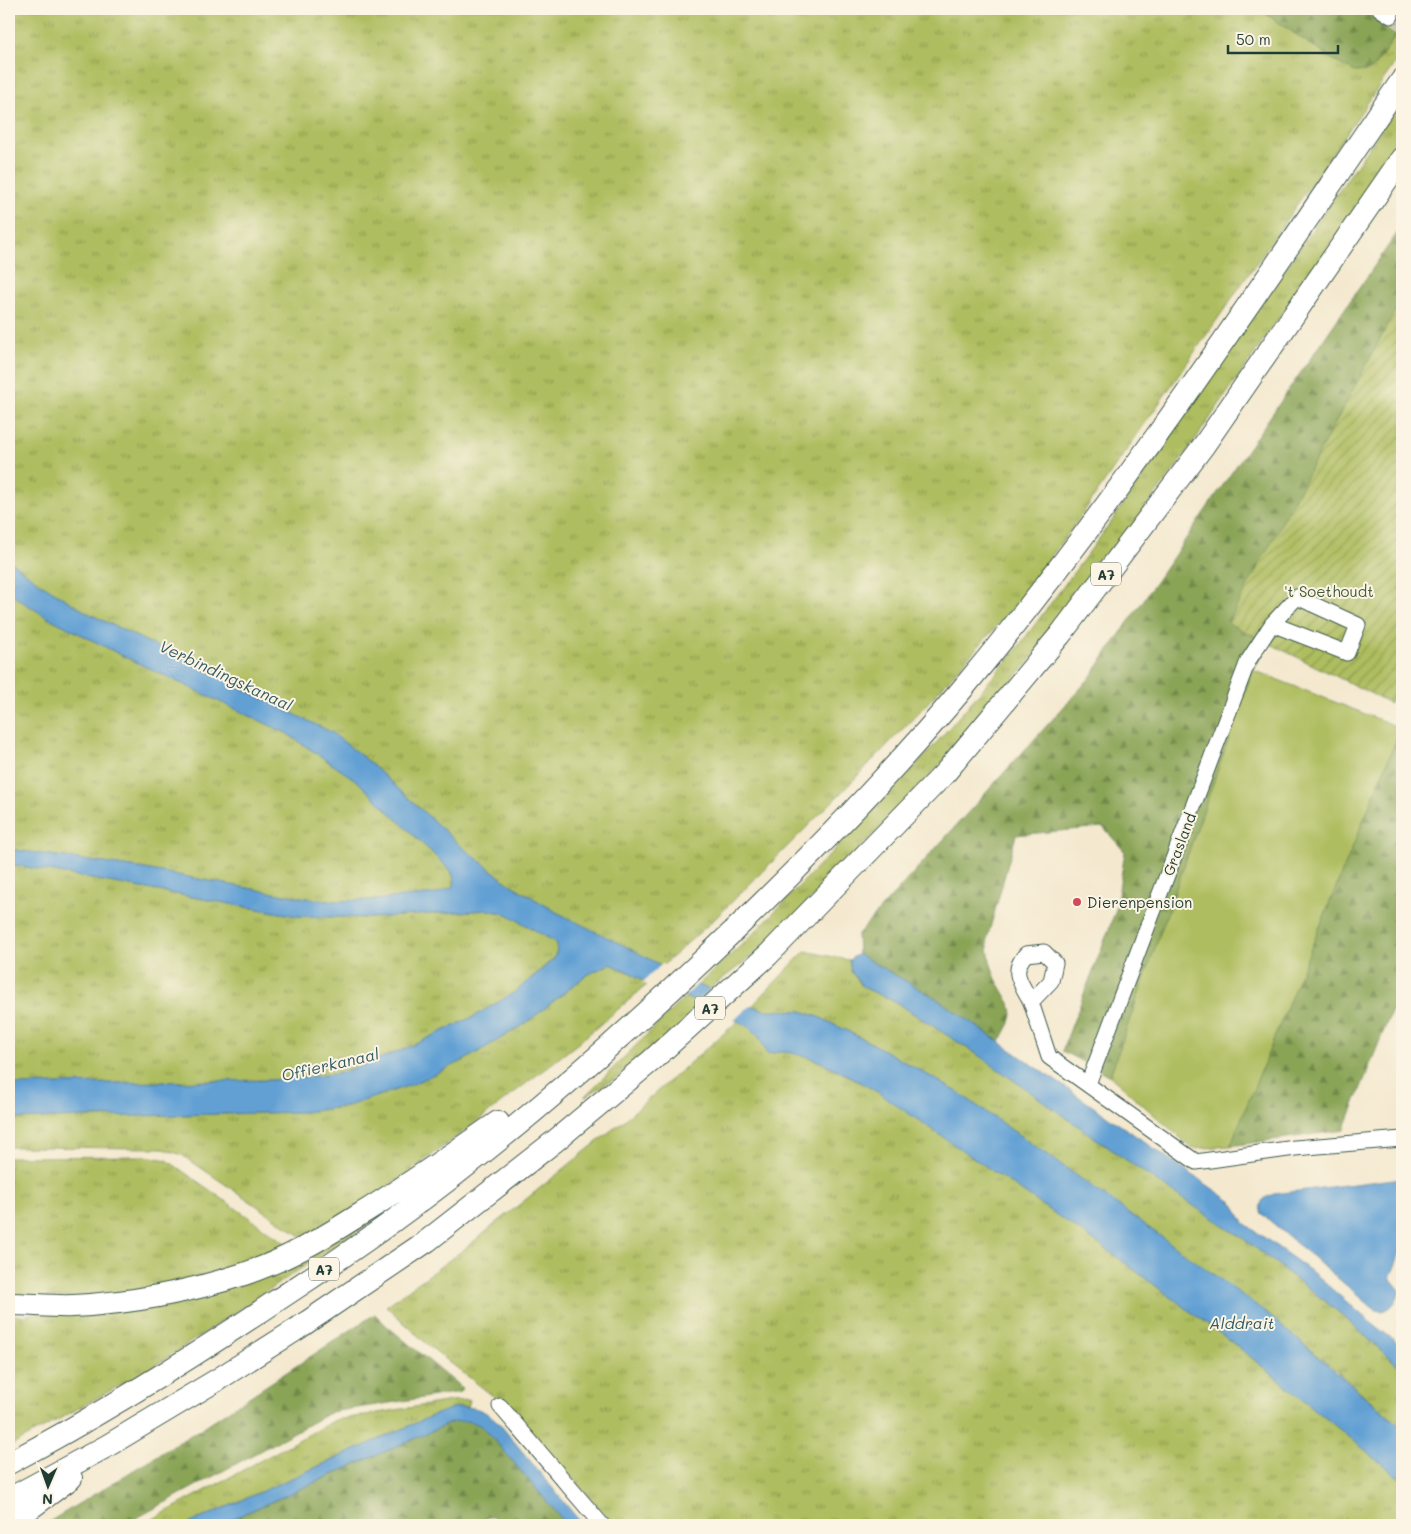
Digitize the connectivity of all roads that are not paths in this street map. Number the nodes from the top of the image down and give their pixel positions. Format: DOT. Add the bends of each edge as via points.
graph roads {
  1 [pos="1402,80"];
  2 [pos="1402,158"];
  3 [pos="1272,624"];
  4 [pos="1031,1002"];
  5 [pos="616,1041"];
  6 [pos="1088,1084"];
  7 [pos="1402,1139"];
  8 [pos="9,1304"];
  9 [pos="500,1406"];
  10 [pos="107,1446"];
  11 [pos="9,1463"];
  12 [pos="9,1499"];
  13 [pos="9,1524"];
  14 [pos="602,1525"];
  1 -- 5 [label="highway, A7" via="1180,404 1089,529 964,686 901,760 780,888"];
  2 -- 10 [label="highway, A7" via="1204,445 1060,635 944,774 768,955 651,1061 427,1241 294,1331"];
  3 -- 3 [label="street, Grasland" via="1347,653 1358,626 1297,597"];
  3 -- 6 [label="street, Grasland" via="1248,661"];
  4 -- 6 [label="street" via="1049,1056"];
  5 -- 8 [label="highway, A7" via="574,1067 409,1185 288,1255 245,1273 170,1294 72,1306"];
  5 -- 11 [label="highway, A7" via="514,1127 399,1217 332,1264 222,1338 55,1439"];
  6 -- 7 [label="street" via="1196,1162 1295,1148"];
  9 -- 14 [label="street"];
  10 -- 12 [label="highway, A7"];
  10 -- 13 [label="highway, A7" via="69,1480"];
}
